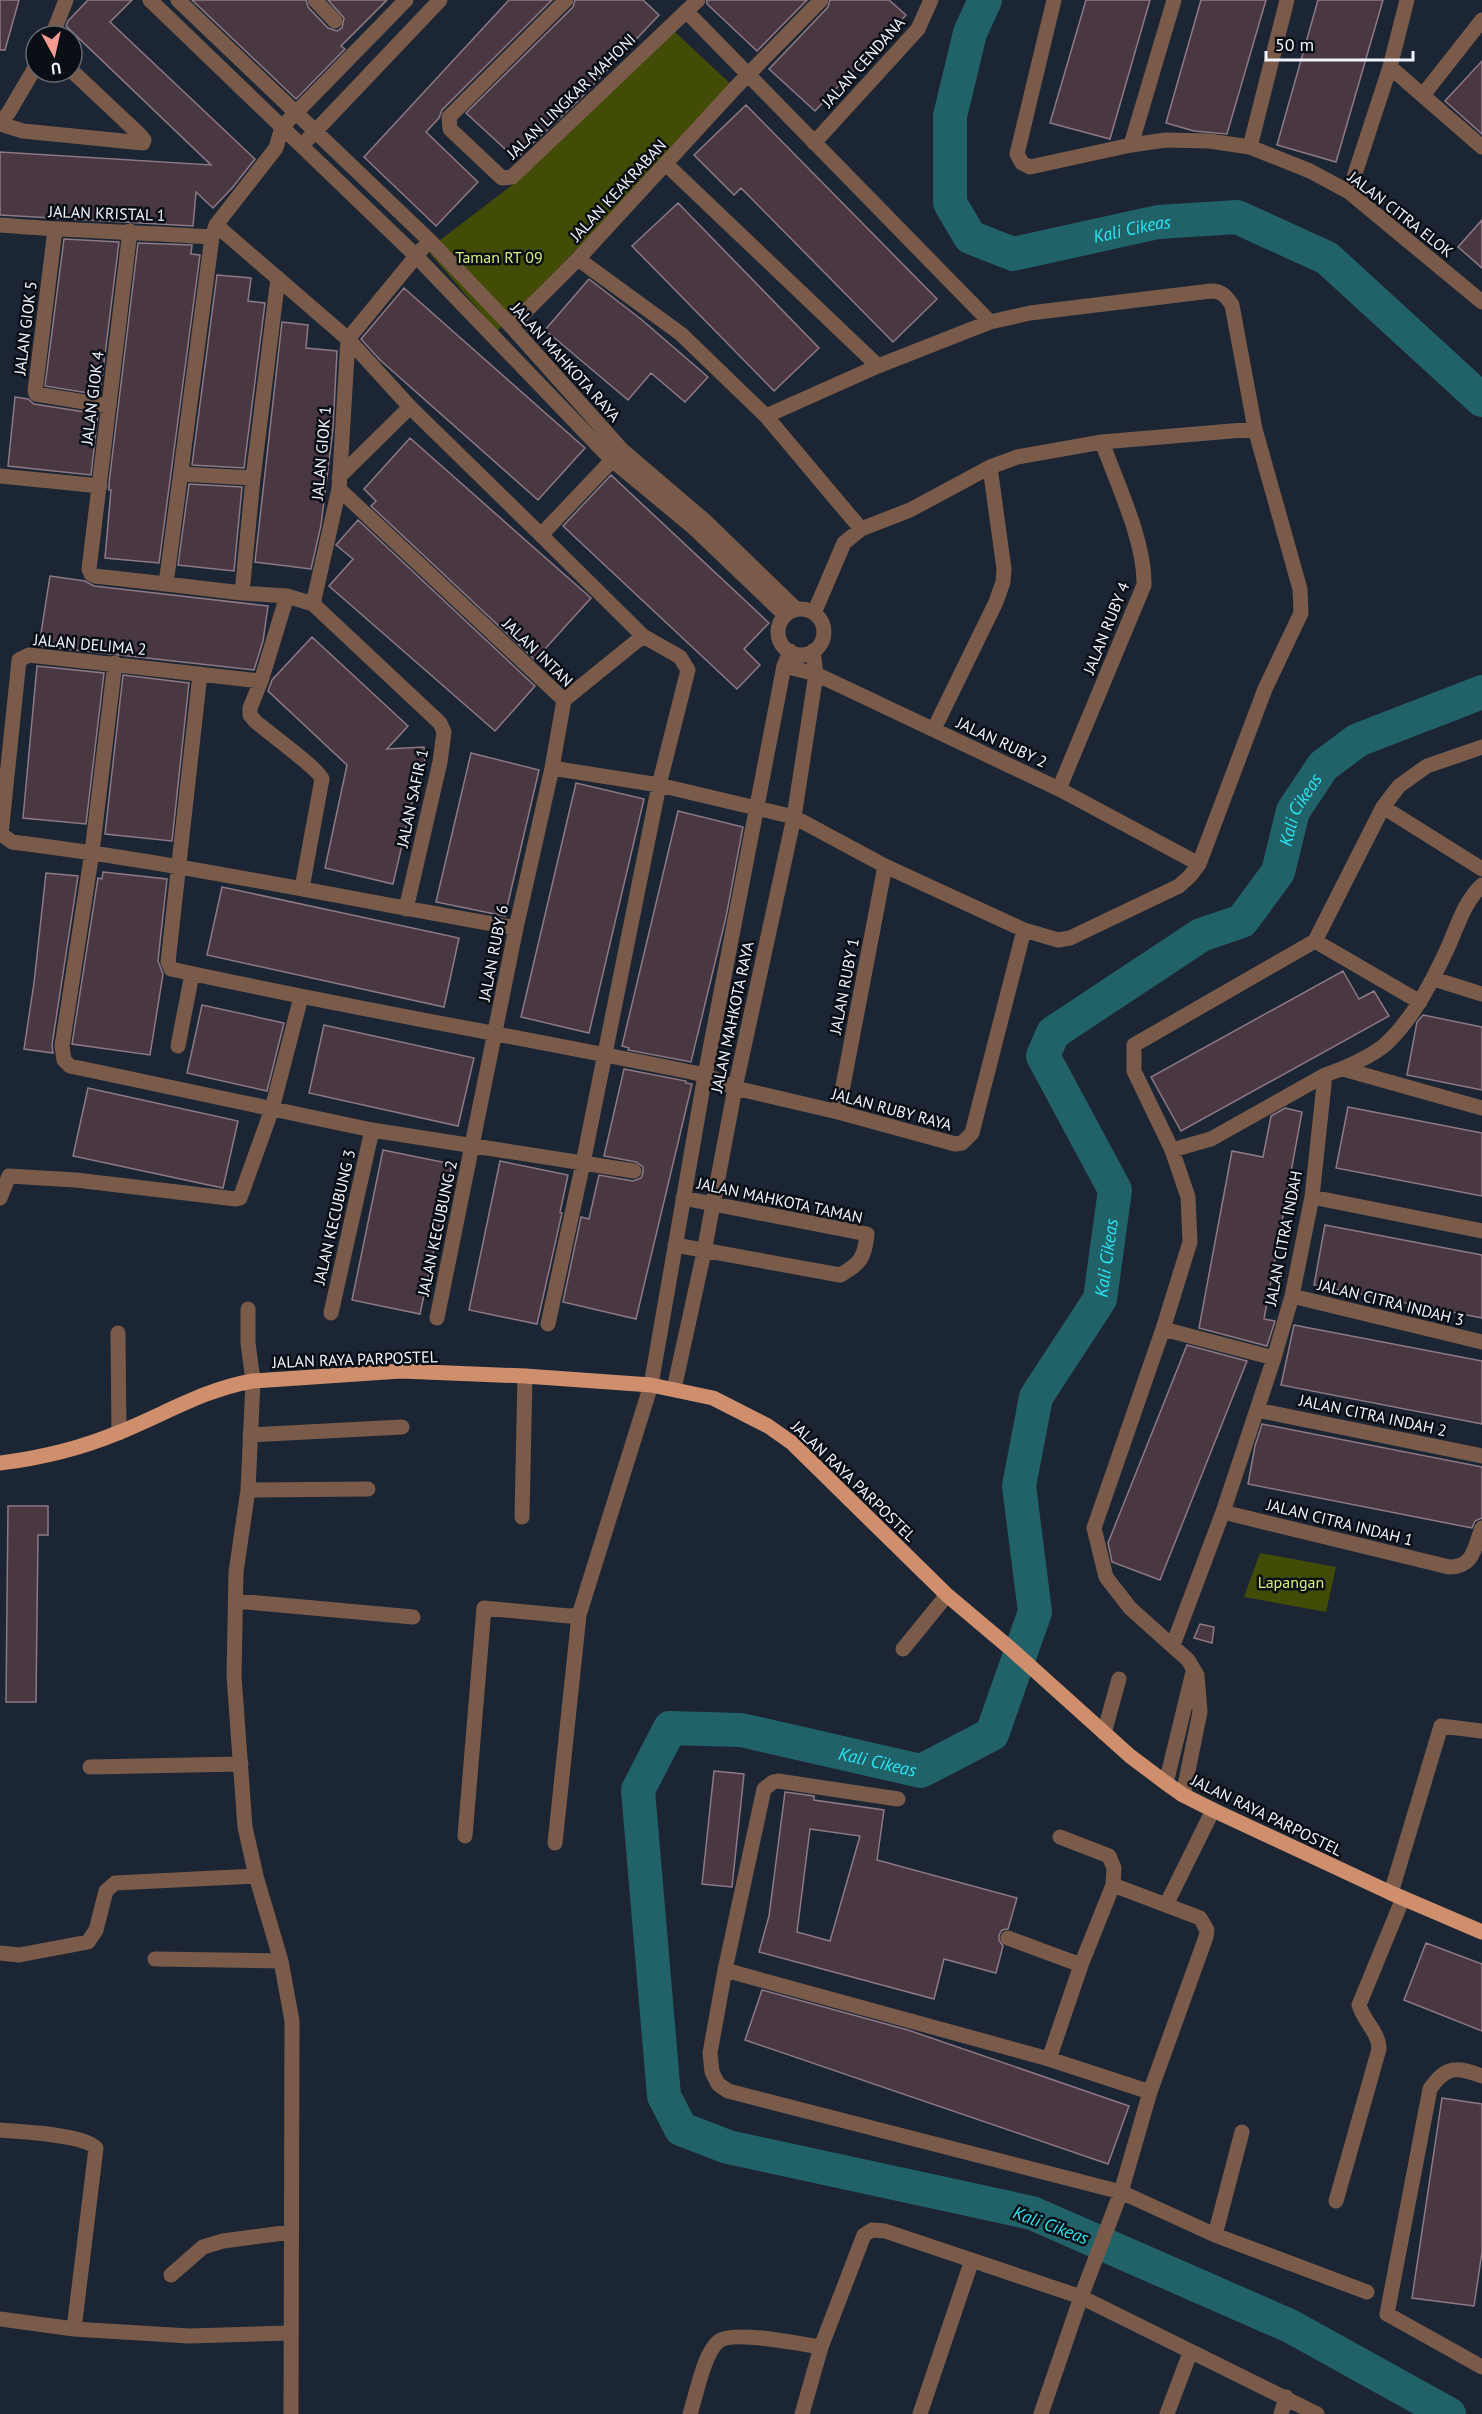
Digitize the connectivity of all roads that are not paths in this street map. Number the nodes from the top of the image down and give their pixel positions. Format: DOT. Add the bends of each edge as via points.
graph roads {
  1 [pos="66,0"];
  2 [pos="150,0"];
  3 [pos="178,0"];
  4 [pos="315,0"];
  5 [pos="406,0"];
  6 [pos="440,0"];
  7 [pos="566,0"];
  8 [pos="698,0"];
  9 [pos="821,0"];
  10 [pos="930,0"];
  11 [pos="1054,0"];
  12 [pos="1174,0"];
  13 [pos="1287,0"];
  14 [pos="1407,0"];
  15 [pos="686,11"];
  16 [pos="1482,20"];
  17 [pos="335,21"];
  18 [pos="57,24"];
  19 [pos="1390,67"];
  20 [pos="749,75"];
  21 [pos="84,82"];
  22 [pos="25,84"];
  23 [pos="1423,95"];
  24 [pos="295,111"];
  25 [pos="0,123"];
  26 [pos="282,127"];
  27 [pos="315,133"];
  28 [pos="814,143"];
  29 [pos="303,144"];
  30 [pos="1131,145"];
  31 [pos="1250,147"];
  32 [pos="1482,147"];
  33 [pos="276,148"];
  34 [pos="667,165"];
  35 [pos="1348,192"];
  36 [pos="0,225"];
  37 [pos="55,230"];
  38 [pos="130,231"];
  39 [pos="214,231"];
  40 [pos="430,241"];
  41 [pos="415,255"];
  42 [pos="579,259"];
  43 [pos="278,278"];
  44 [pos="1482,302"];
  45 [pos="990,322"];
  46 [pos="511,326"];
  47 [pos="348,339"];
  48 [pos="878,366"];
  49 [pos="109,406"];
  50 [pos="410,407"];
  51 [pos="766,416"];
  52 [pos="1255,429"];
  53 [pos="1102,442"];
  54 [pos="617,455"];
  55 [pos="990,467"];
  56 [pos="181,474"];
  57 [pos="0,476"];
  58 [pos="253,478"];
  59 [pos="339,483"];
  60 [pos="100,486"];
  61 [pos="861,529"];
  62 [pos="541,535"];
  63 [pos="166,584"];
  64 [pos="242,593"];
  65 [pos="287,596"];
  66 [pos="313,604"];
  67 [pos="791,612"];
  68 [pos="814,613"];
  69 [pos="643,636"];
  70 [pos="813,651"];
  71 [pos="787,659"];
  72 [pos="115,663"];
  73 [pos="200,674"];
  74 [pos="816,674"];
  75 [pos="261,681"];
  76 [pos="564,700"];
  77 [pos="934,729"];
  78 [pos="1482,747"];
  79 [pos="552,768"];
  80 [pos="659,785"];
  81 [pos="1059,789"];
  82 [pos="1383,807"];
  83 [pos="756,808"];
  84 [pos="794,817"];
  85 [pos="92,852"];
  86 [pos="1198,864"];
  87 [pos="885,866"];
  88 [pos="178,867"];
  89 [pos="1482,869"];
  90 [pos="1482,885"];
  91 [pos="302,888"];
  92 [pos="406,909"];
  93 [pos="516,928"];
  94 [pos="1024,930"];
  95 [pos="1315,941"];
  96 [pos="192,974"];
  97 [pos="1434,979"];
  98 [pos="1482,994"];
  99 [pos="301,997"];
  100 [pos="1420,1002"];
  101 [pos="495,1032"];
  102 [pos="178,1046"];
  103 [pos="605,1054"];
  104 [pos="1343,1069"];
  105 [pos="705,1075"];
  106 [pos="1325,1075"];
  107 [pos="735,1088"];
  108 [pos="1482,1108"];
  109 [pos="272,1109"];
  110 [pos="838,1112"];
  111 [pos="372,1130"];
  112 [pos="473,1146"];
  113 [pos="1172,1150"];
  114 [pos="583,1163"];
  115 [pos="634,1171"];
  116 [pos="1312,1197"];
  117 [pos="0,1198"];
  118 [pos="683,1198"];
  119 [pos="714,1204"];
  120 [pos="1482,1231"];
  121 [pos="675,1245"];
  122 [pos="704,1252"];
  123 [pos="1292,1296"];
  124 [pos="248,1309"];
  125 [pos="331,1313"];
  126 [pos="437,1318"];
  127 [pos="548,1324"];
  128 [pos="1163,1329"];
  129 [pos="118,1333"];
  130 [pos="1482,1342"];
  131 [pos="1274,1358"];
  132 [pos="525,1376"];
  133 [pos="253,1381"];
  134 [pos="651,1385"];
  135 [pos="674,1389"];
  136 [pos="1257,1410"];
  137 [pos="402,1427"];
  138 [pos="119,1433"];
  139 [pos="250,1435"];
  140 [pos="1482,1456"];
  141 [pos="0,1463"];
  142 [pos="368,1489"];
  143 [pos="248,1490"];
  144 [pos="1223,1512"];
  145 [pos="522,1517"];
  146 [pos="1482,1528"];
  147 [pos="947,1595"];
  148 [pos="236,1601"];
  149 [pos="579,1615"];
  150 [pos="413,1617"];
  151 [pos="1173,1645"];
  152 [pos="903,1649"];
  153 [pos="1194,1669"];
  154 [pos="1119,1679"];
  155 [pos="1482,1731"];
  156 [pos="1104,1732"];
  157 [pos="241,1764"];
  158 [pos="90,1767"];
  159 [pos="1166,1783"];
  160 [pos="1183,1795"];
  161 [pos="898,1799"];
  162 [pos="1213,1810"];
  163 [pos="465,1836"];
  164 [pos="1060,1837"];
  165 [pos="555,1843"];
  166 [pos="255,1876"];
  167 [pos="1113,1885"];
  168 [pos="1397,1896"];
  169 [pos="1166,1905"];
  170 [pos="1482,1932"];
  171 [pos="1008,1938"];
  172 [pos="0,1953"];
  173 [pos="155,1959"];
  174 [pos="281,1961"];
  175 [pos="1081,1965"];
  176 [pos="725,1970"];
  177 [pos="1049,2059"];
  178 [pos="1482,2076"];
  179 [pos="1150,2092"];
  180 [pos="0,2130"];
  181 [pos="1242,2132"];
  182 [pos="1121,2192"];
  183 [pos="1336,2201"];
  184 [pos="291,2232"];
  185 [pos="1215,2235"];
  186 [pos="972,2260"];
  187 [pos="171,2275"];
  188 [pos="1367,2292"];
  189 [pos="1081,2297"];
  190 [pos="0,2319"];
  191 [pos="74,2329"];
  192 [pos="290,2333"];
  193 [pos="821,2347"];
  194 [pos="1190,2353"];
  195 [pos="1482,2367"];
  196 [pos="1286,2397"];
  197 [pos="291,2414"];
  198 [pos="690,2414"];
  199 [pos="802,2414"];
  200 [pos="920,2414"];
  201 [pos="1041,2414"];
  202 [pos="1167,2414"];
  203 [pos="1281,2414"];
  204 [pos="1317,2414"];
  1 -- 18 [label="street"];
  2 -- 26 [label="street, JALAN MAHKOTA RAYA"];
  3 -- 24 [label="street, JALAN MAHKOTA RAYA"];
  4 -- 17 [label="street"];
  5 -- 24 [label="street"];
  6 -- 27 [label="street"];
  7 -- 15 [label="street, JALAN LINGKAR MAHONI" via="449,117 450,129 502,178 512,177"];
  8 -- 15 [label="street, JALAN LINGKAR MAHONI"];
  9 -- 20 [label="street, JALAN KEAKRABAN"];
  10 -- 28 [label="street, JALAN CENDANA" via="918,29"];
  11 -- 30 [label="street, JALAN CITRA ELOK" via="1017,154 1030,167"];
  12 -- 30 [label="street"];
  13 -- 31 [label="street"];
  14 -- 19 [label="street"];
  15 -- 20 [label="street"];
  16 -- 23 [label="street"];
  19 -- 23 [label="street"];
  19 -- 35 [label="street"];
  20 -- 28 [label="street"];
  20 -- 34 [label="street, JALAN KEAKRABAN"];
  21 -- 25 [label="street" via="141,135 143,143 23,131"];
  22 -- 25 [label="street"];
  23 -- 32 [label="street"];
  24 -- 26 [label="street"];
  24 -- 27 [label="street, JALAN MAHKOTA RAYA"];
  26 -- 29 [label="street, JALAN MAHKOTA RAYA"];
  26 -- 33 [label="street"];
  27 -- 29 [label="street"];
  27 -- 40 [label="street, JALAN MAHKOTA RAYA"];
  28 -- 45 [label="street"];
  29 -- 33 [label="street"];
  29 -- 41 [label="street, JALAN MAHKOTA RAYA"];
  30 -- 31 [label="street, JALAN CITRA ELOK" via="1188,139"];
  31 -- 35 [label="street, JALAN CITRA ELOK" via="1310,171"];
  33 -- 39 [label="street"];
  34 -- 42 [label="street, JALAN KEAKRABAN"];
  34 -- 48 [label="street"];
  35 -- 44 [label="street, JALAN CITRA ELOK"];
  36 -- 37 [label="street, JALAN KRISTAL 1"];
  37 -- 38 [label="street, JALAN KRISTAL 1"];
  37 -- 49 [label="street, JALAN GIOK 5" via="35,391"];
  38 -- 39 [label="street, JALAN KRISTAL 1"];
  38 -- 49 [label="street, JALAN GIOK 4"];
  39 -- 43 [label="street"];
  39 -- 56 [label="street"];
  40 -- 41 [label="street"];
  40 -- 46 [label="street, JALAN MAHKOTA RAYA"];
  41 -- 47 [label="street"];
  41 -- 54 [label="street, JALAN MAHKOTA RAYA"];
  42 -- 46 [label="street, JALAN KEAKRABAN"];
  42 -- 51 [label="street" via="681,334"];
  43 -- 47 [label="street"];
  43 -- 58 [label="street"];
  45 -- 48 [label="street"];
  45 -- 52 [label="street" via="1029,313 1218,291 1232,305"];
  46 -- 54 [label="street, JALAN MAHKOTA RAYA"];
  47 -- 50 [label="street"];
  47 -- 59 [label="street, JALAN GIOK 1"];
  48 -- 51 [label="street"];
  49 -- 60 [label="street, JALAN GIOK 4"];
  50 -- 59 [label="street"];
  50 -- 62 [label="street"];
  51 -- 61 [label="street"];
  52 -- 53 [label="street"];
  52 -- 86 [label="street" via="1300,589 1301,613 1265,689"];
  53 -- 55 [label="street" via="1017,457"];
  53 -- 81 [label="street, JALAN RUBY 4" via="1140,548 1144,585"];
  54 -- 62 [label="street"];
  54 -- 67 [label="street, JALAN MAHKOTA RAYA" via="704,520"];
  55 -- 61 [label="street" via="910,510"];
  55 -- 77 [label="street" via="1003,582"];
  56 -- 58 [label="street"];
  56 -- 63 [label="street"];
  57 -- 60 [label="street"];
  58 -- 64 [label="street"];
  59 -- 66 [label="street, JALAN GIOK 1"];
  59 -- 76 [label="street, JALAN INTAN"];
  60 -- 63 [label="street, JALAN GIOK 4" via="91,574"];
  61 -- 68 [label="street" via="844,543"];
  62 -- 69 [label="street"];
  63 -- 64 [label="street"];
  64 -- 65 [label="street"];
  65 -- 66 [label="street"];
  65 -- 75 [label="street"];
  66 -- 92 [label="street, JALAN SAFIR 1" via="440,723 444,732"];
  67 -- 68 [label="street" via="805,609"];
  67 -- 71 [label="street" via="778,630"];
  68 -- 70 [label="street" via="824,627 820,645"];
  69 -- 76 [label="street"];
  69 -- 80 [label="street" via="680,657 688,670"];
  70 -- 71 [label="street"];
  70 -- 74 [label="street, JALAN MAHKOTA RAYA"];
  71 -- 74 [label="street, JALAN RUBY 2"];
  71 -- 83 [label="street, JALAN MAHKOTA RAYA"];
  72 -- 73 [label="street, JALAN DELIMA 2"];
  72 -- 85 [label="street"];
  72 -- 85 [label="street, JALAN DELIMA 2" via="29,655 19,660 2,834 12,842"];
  73 -- 75 [label="street, JALAN DELIMA 2"];
  73 -- 88 [label="street"];
  74 -- 77 [label="street, JALAN RUBY 2"];
  74 -- 84 [label="street, JALAN MAHKOTA RAYA"];
  75 -- 91 [label="street" via="250,715 319,772 322,779"];
  76 -- 79 [label="street, JALAN INTAN"];
  77 -- 81 [label="street, JALAN RUBY 2"];
  78 -- 82 [label="street" via="1427,766 1399,786"];
  79 -- 80 [label="street"];
  79 -- 93 [label="street, JALAN RUBY 6"];
  80 -- 83 [label="street"];
  80 -- 103 [label="street"];
  81 -- 86 [label="street, JALAN RUBY 2"];
  82 -- 89 [label="street"];
  82 -- 95 [label="street"];
  83 -- 84 [label="street"];
  83 -- 105 [label="street, JALAN MAHKOTA RAYA"];
  84 -- 87 [label="street"];
  84 -- 107 [label="street, JALAN MAHKOTA RAYA"];
  85 -- 88 [label="street"];
  85 -- 109 [label="street" via="62,1046 64,1060 70,1066"];
  86 -- 94 [label="street" via="1179,886 1070,938 1058,940"];
  87 -- 94 [label="street"];
  87 -- 110 [label="street, JALAN RUBY 1"];
  88 -- 91 [label="street"];
  88 -- 96 [label="street, JALAN RUBY RAYA" via="168,962 171,969"];
  90 -- 97 [label="street" via="1470,896"];
  91 -- 92 [label="street"];
  92 -- 93 [label="street"];
  93 -- 101 [label="street, JALAN RUBY 6"];
  94 -- 110 [label="street, JALAN RUBY RAYA" via="968,1139 955,1144"];
  95 -- 100 [label="street"];
  95 -- 113 [label="street" via="1134,1045 1134,1071"];
  96 -- 99 [label="street, JALAN RUBY RAYA"];
  96 -- 102 [label="street"];
  97 -- 98 [label="street"];
  97 -- 100 [label="street"];
  99 -- 101 [label="street, JALAN RUBY RAYA"];
  99 -- 109 [label="street"];
  100 -- 104 [label="street" via="1386,1044"];
  101 -- 103 [label="street, JALAN RUBY RAYA"];
  101 -- 112 [label="street, JALAN RUBY 6"];
  103 -- 105 [label="street, JALAN RUBY RAYA"];
  103 -- 114 [label="street"];
  104 -- 106 [label="street"];
  104 -- 108 [label="street"];
  105 -- 107 [label="street, JALAN RUBY RAYA"];
  105 -- 118 [label="street, JALAN MAHKOTA RAYA"];
  106 -- 113 [label="street" via="1211,1139"];
  106 -- 116 [label="street, JALAN CITRA INDAH"];
  107 -- 110 [label="street, JALAN RUBY RAYA"];
  107 -- 119 [label="street, JALAN MAHKOTA RAYA"];
  109 -- 111 [label="street"];
  109 -- 117 [label="street" via="243,1194 236,1199 9,1176"];
  111 -- 112 [label="street"];
  111 -- 125 [label="street, JALAN KECUBUNG 3"];
  112 -- 114 [label="street"];
  112 -- 126 [label="street, JALAN KECUBUNG 2"];
  113 -- 128 [label="street" via="1188,1197 1190,1242"];
  114 -- 115 [label="street"];
  114 -- 127 [label="street"];
  116 -- 120 [label="street"];
  116 -- 123 [label="street, JALAN CITRA INDAH"];
  118 -- 119 [label="street, JALAN MAHKOTA TAMAN"];
  118 -- 121 [label="street, JALAN MAHKOTA RAYA"];
  119 -- 122 [label="street, JALAN MAHKOTA RAYA"];
  119 -- 122 [label="street, JALAN MAHKOTA TAMAN" via="867,1234 865,1254 852,1269 840,1275"];
  121 -- 122 [label="street, JALAN MAHKOTA TAMAN"];
  121 -- 134 [label="street, JALAN MAHKOTA RAYA"];
  122 -- 135 [label="street, JALAN MAHKOTA RAYA"];
  123 -- 130 [label="street, JALAN CITRA INDAH 3"];
  123 -- 131 [label="street, JALAN CITRA INDAH"];
  124 -- 133 [label="street"];
  128 -- 131 [label="street"];
  128 -- 151 [label="street" via="1094,1528 1106,1576 1130,1608"];
  129 -- 138 [label="street"];
  131 -- 136 [label="street, JALAN CITRA INDAH"];
  132 -- 133 [label="main road, JALAN RAYA PARPOSTEL" via="401,1371"];
  132 -- 134 [label="main road, JALAN RAYA PARPOSTEL"];
  132 -- 145 [label="street"];
  133 -- 138 [label="main road, JALAN RAYA PARPOSTEL" via="196,1397"];
  133 -- 139 [label="street"];
  134 -- 135 [label="main road, JALAN RAYA PARPOSTEL"];
  134 -- 149 [label="street, JALAN MAHKOTA RAYA"];
  135 -- 147 [label="main road, JALAN RAYA PARPOSTEL" via="713,1398 742,1411 792,1443"];
  136 -- 140 [label="street, JALAN CITRA INDAH 2"];
  136 -- 144 [label="street, JALAN CITRA INDAH"];
  137 -- 139 [label="street"];
  138 -- 141 [label="main road, JALAN RAYA PARPOSTEL" via="42,1458"];
  139 -- 143 [label="street"];
  142 -- 143 [label="street"];
  143 -- 148 [label="street" via="238,1554"];
  144 -- 146 [label="street, JALAN CITRA INDAH 1" via="1449,1567 1469,1562"];
  144 -- 151 [label="street, JALAN CITRA INDAH"];
  147 -- 152 [label="street"];
  147 -- 156 [label="main road, JALAN RAYA PARPOSTEL"];
  148 -- 150 [label="street"];
  148 -- 157 [label="street" via="234,1676"];
  149 -- 163 [label="street" via="484,1608"];
  149 -- 165 [label="street, JALAN MAHKOTA RAYA"];
  151 -- 153 [label="street"];
  153 -- 159 [label="street"];
  153 -- 160 [label="street" via="1200,1712"];
  154 -- 156 [label="street"];
  155 -- 168 [label="street" via="1442,1726"];
  156 -- 159 [label="main road, JALAN RAYA PARPOSTEL"];
  157 -- 158 [label="street"];
  157 -- 166 [label="street" via="245,1827"];
  159 -- 160 [label="main road, JALAN RAYA PARPOSTEL"];
  160 -- 162 [label="main road, JALAN RAYA PARPOSTEL"];
  161 -- 176 [label="street" via="778,1781 768,1785"];
  162 -- 168 [label="main road, JALAN RAYA PARPOSTEL"];
  162 -- 169 [label="street"];
  164 -- 167 [label="street" via="1109,1856 1114,1868"];
  166 -- 172 [label="street" via="115,1883 106,1891 96,1930 88,1942 19,1955"];
  166 -- 174 [label="street"];
  167 -- 169 [label="street"];
  167 -- 175 [label="street"];
  168 -- 170 [label="main road, JALAN RAYA PARPOSTEL"];
  168 -- 183 [label="street" via="1359,2005 1362,2016 1379,2038 1379,2049"];
  169 -- 179 [label="street" via="1200,1918 1207,1930"];
  171 -- 175 [label="street"];
  173 -- 174 [label="street"];
  174 -- 184 [label="street" via="292,2021"];
  175 -- 177 [label="street"];
  176 -- 177 [label="street"];
  176 -- 182 [label="street" via="710,2053 712,2072 718,2084 728,2091"];
  177 -- 179 [label="street"];
  178 -- 195 [label="street" via="1463,2069 1446,2070 1430,2089 1387,2314"];
  179 -- 182 [label="street"];
  180 -- 191 [label="street" via="74,2139 96,2148"];
  181 -- 185 [label="street"];
  182 -- 185 [label="street"];
  182 -- 189 [label="street"];
  184 -- 187 [label="street" via="203,2247"];
  184 -- 192 [label="street"];
  185 -- 188 [label="street"];
  186 -- 189 [label="street"];
  186 -- 193 [label="street" via="872,2230 864,2235"];
  186 -- 200 [label="street"];
  189 -- 194 [label="street"];
  189 -- 201 [label="street"];
  190 -- 191 [label="street"];
  191 -- 192 [label="street" via="189,2336"];
  192 -- 197 [label="street"];
  193 -- 198 [label="street" via="726,2337 709,2356"];
  193 -- 199 [label="street"];
  194 -- 196 [label="street"];
  194 -- 202 [label="street"];
  196 -- 203 [label="street"];
  196 -- 204 [label="street"];
}
